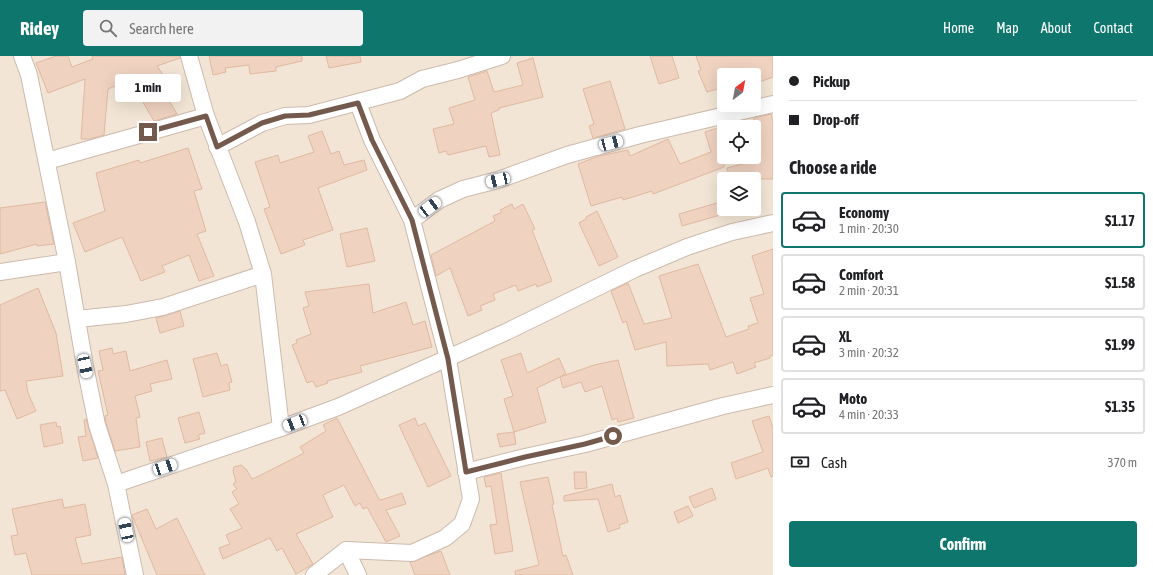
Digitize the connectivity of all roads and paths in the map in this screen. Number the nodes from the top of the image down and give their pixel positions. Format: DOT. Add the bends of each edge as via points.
graph roads {
  1 [pos="22,56"];
  2 [pos="189,56"];
  3 [pos="502,56"];
  4 [pos="358,103"];
  5 [pos="773,104"];
  6 [pos="206,116"];
  7 [pos="217,147"];
  8 [pos="47,161"];
  9 [pos="412,220"];
  10 [pos="773,223"];
  11 [pos="67,262"];
  12 [pos="0,272"];
  13 [pos="262,274"];
  14 [pos="77,319"];
  15 [pos="448,359"];
  16 [pos="773,395"];
  17 [pos="281,428"];
  18 [pos="466,472"];
  19 [pos="116,484"];
  20 [pos="346,550"];
  21 [pos="135,575"];
  22 [pos="314,575"];
  23 [pos="358,575"];
  1 -- 8 [label="street" via="29,75"];
  2 -- 6 [label="street"];
  3 -- 4 [label="street" via="422,79 400,91"];
  4 -- 7 [label="street" via="309,115 285,116 268,121"];
  4 -- 9 [label="street" via="372,140"];
  5 -- 9 [label="street" via="567,155 498,180 462,189 438,200"];
  6 -- 7 [label="street"];
  6 -- 8 [label="street"];
  7 -- 13 [label="street" via="246,222"];
  8 -- 11 [label="street"];
  9 -- 15 [label="street"];
  10 -- 15 [label="street" via="732,232 635,269"];
  11 -- 12 [label="street"];
  11 -- 14 [label="street"];
  13 -- 14 [label="street" via="163,307"];
  13 -- 17 [label="street"];
  14 -- 19 [label="street" via="97,425"];
  15 -- 17 [label="street" via="338,407"];
  15 -- 18 [label="street"];
  16 -- 18 [label="street"];
  17 -- 19 [label="street"];
  18 -- 20 [label="street" via="471,499 462,524 445,538 412,553"];
  19 -- 21 [label="street"];
  20 -- 22 [label="street"];
  20 -- 23 [label="street"];
}
